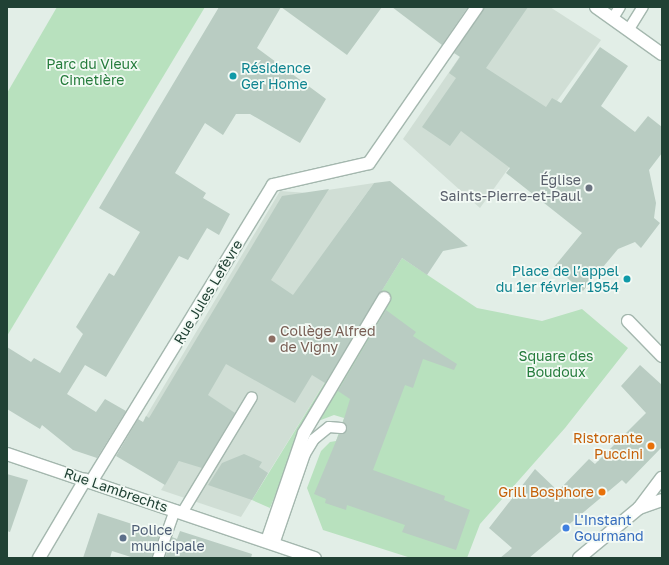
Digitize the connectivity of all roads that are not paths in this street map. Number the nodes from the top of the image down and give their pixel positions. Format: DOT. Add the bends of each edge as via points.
graph roads {
  1 [pos="477,7"];
  2 [pos="596,7"];
  3 [pos="620,7"];
  4 [pos="643,7"];
  5 [pos="613,18"];
  6 [pos="629,29"];
  7 [pos="662,54"];
  8 [pos="384,298"];
  9 [pos="628,322"];
  10 [pos="662,356"];
  11 [pos="252,397"];
  12 [pos="341,428"];
  13 [pos="7,454"];
  14 [pos="662,478"];
  15 [pos="88,481"];
  16 [pos="662,500"];
  17 [pos="639,508"];
  18 [pos="179,512"];
  19 [pos="270,542"];
  20 [pos="39,558"];
  21 [pos="158,558"];
  22 [pos="315,558"];
  23 [pos="579,558"];
  1 -- 15 [label="street, Rue Jules Lefèvre" via="368,163 273,185"];
  2 -- 5 [label="street"];
  3 -- 5 [label="lane"];
  4 -- 6 [label="lane"];
  5 -- 6 [label="street"];
  6 -- 7 [label="street"];
  8 -- 19 [label="street" via="304,433"];
  9 -- 10 [label="street"];
  11 -- 18 [label="lane"];
  12 -- 19 [label="lane" via="329,427 309,446"];
  13 -- 15 [label="street, Rue Lambrechts"];
  14 -- 17 [label="street"];
  15 -- 18 [label="street, Rue Lambrechts"];
  15 -- 20 [label="street, Rue Jules Lefèvre"];
  16 -- 17 [label="street"];
  17 -- 23 [label="street"];
  18 -- 19 [label="street, Rue Lambrechts"];
  18 -- 21 [label="lane"];
  19 -- 22 [label="street, Rue Lambrechts"];
}
